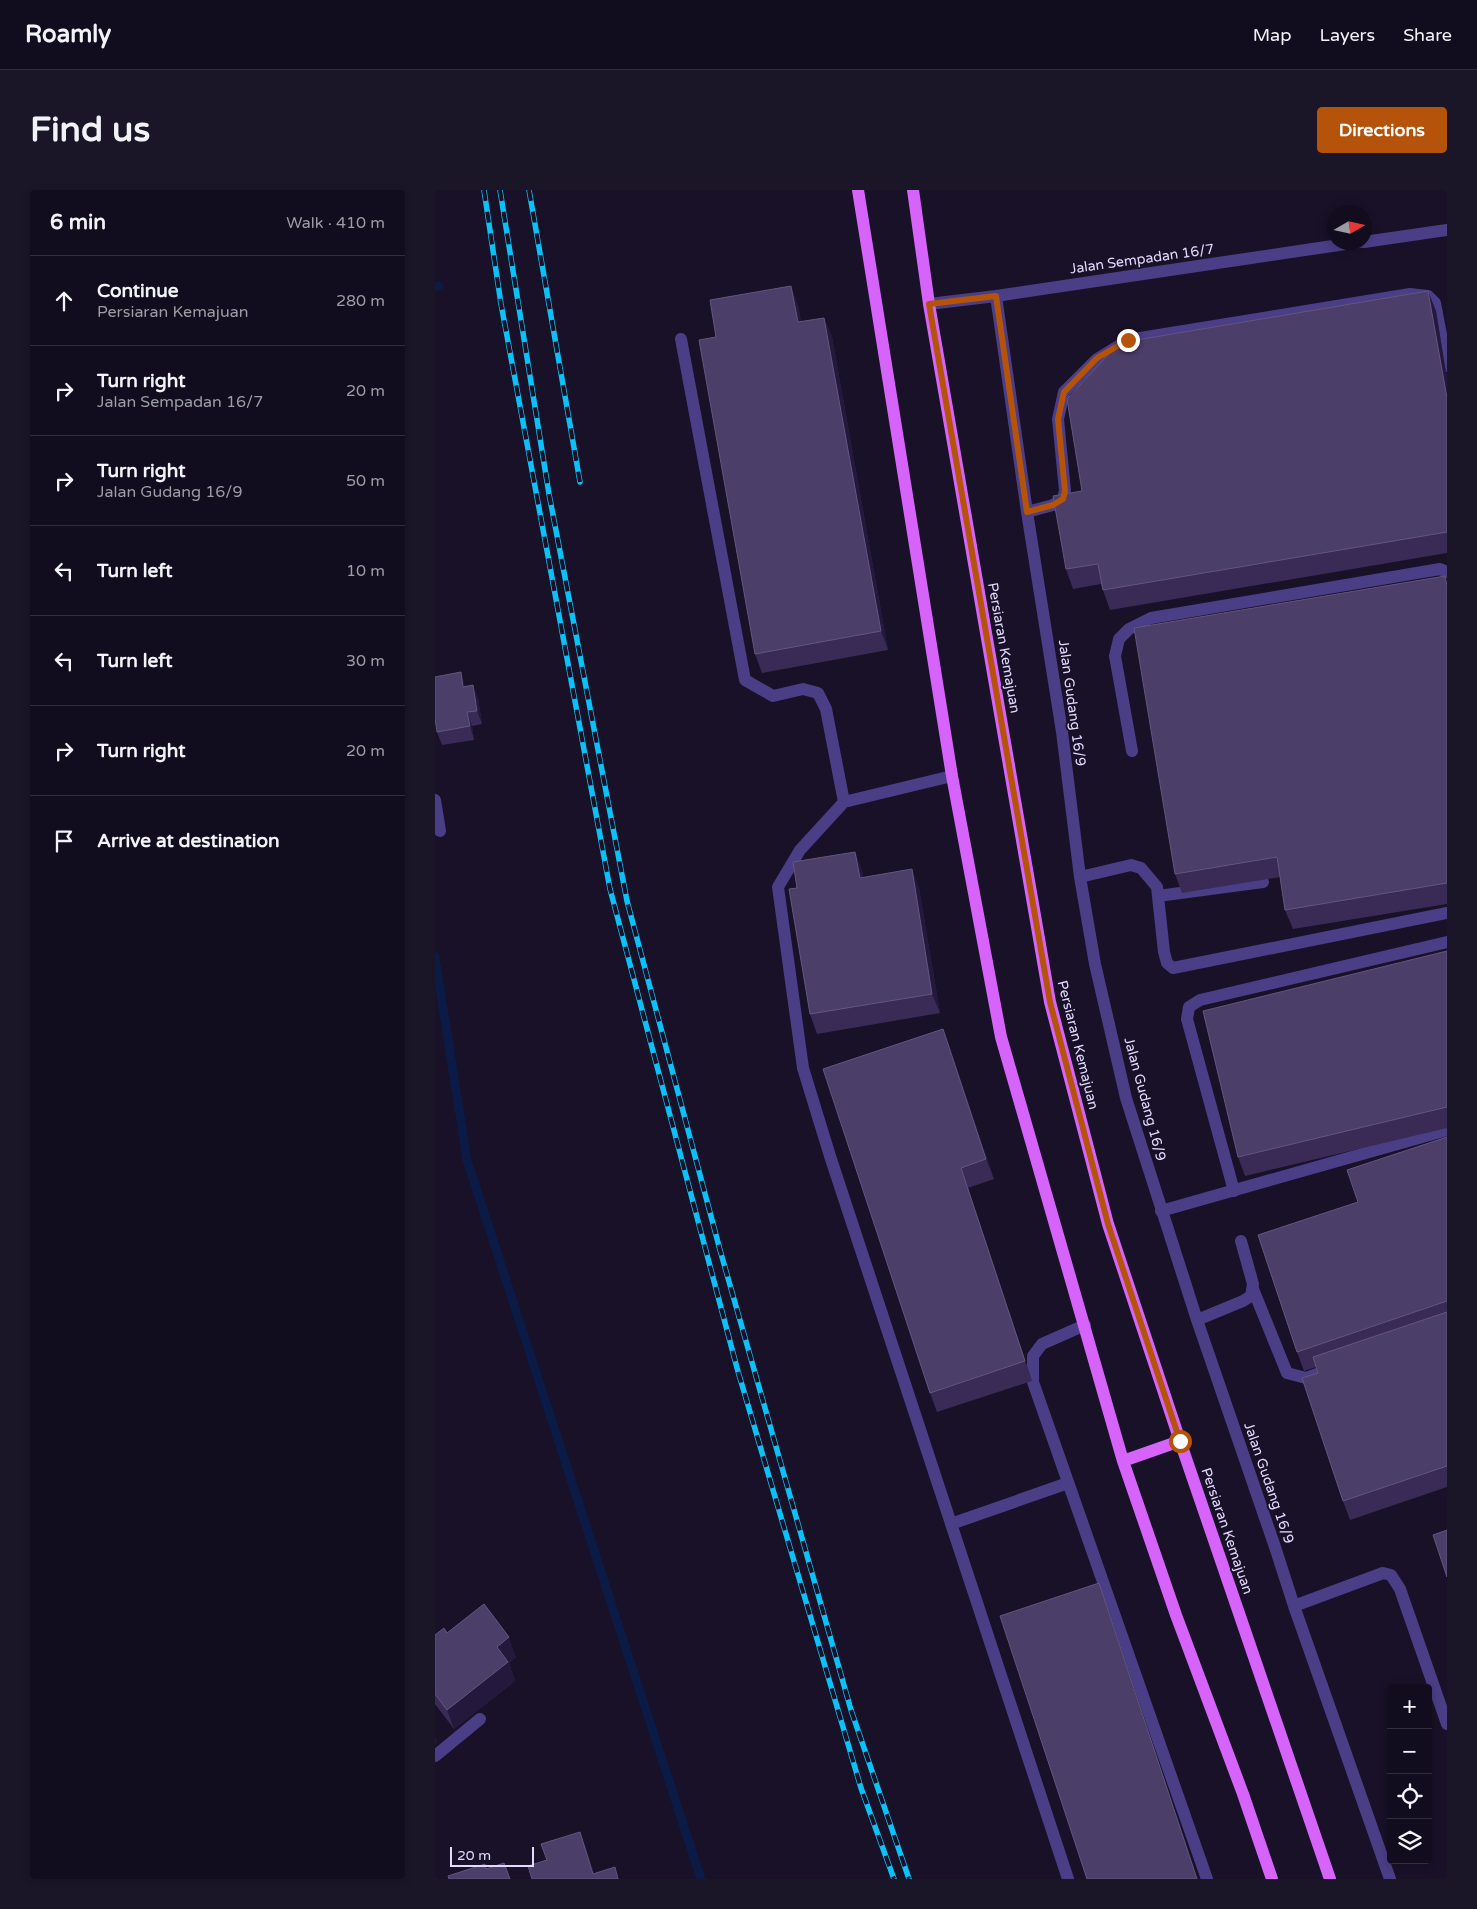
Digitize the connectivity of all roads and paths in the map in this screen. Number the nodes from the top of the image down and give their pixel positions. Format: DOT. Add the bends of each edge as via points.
graph roads {
  1 [pos="859,190"];
  2 [pos="913,190"];
  3 [pos="1447,230"];
  4 [pos="1372,241"];
  5 [pos="1327,247"];
  6 [pos="996,296"];
  7 [pos="929,304"];
  8 [pos="681,339"];
  9 [pos="1447,366"];
  10 [pos="1027,512"];
  11 [pos="1447,572"];
  12 [pos="1132,752"];
  13 [pos="952,776"];
  14 [pos="435,800"];
  15 [pos="844,802"];
  16 [pos="440,831"];
  17 [pos="1080,877"];
  18 [pos="1263,882"];
  19 [pos="1158,896"];
  20 [pos="1447,913"];
  21 [pos="1447,942"];
  22 [pos="1447,1130"];
  23 [pos="1234,1191"];
  24 [pos="1161,1210"];
  25 [pos="1241,1241"];
  26 [pos="1253,1289"];
  27 [pos="1197,1320"];
  28 [pos="1085,1325"];
  29 [pos="1334,1368"];
  30 [pos="1180,1441"];
  31 [pos="1123,1461"];
  32 [pos="1068,1483"];
  33 [pos="951,1524"];
  34 [pos="1294,1606"];
  35 [pos="480,1719"];
  36 [pos="1447,1724"];
  37 [pos="435,1756"];
  38 [pos="1068,1879"];
  39 [pos="1207,1879"];
  40 [pos="1272,1879"];
  41 [pos="1331,1879"];
  42 [pos="1390,1879"];
  1 -- 13 [label="main road"];
  2 -- 7 [label="main road, Persiaran Kemajuan"];
  3 -- 4 [label="street"];
  5 -- 6 [label="street, Jalan Sempadan 16/7"];
  6 -- 7 [label="street, Jalan Sempadan 16/7"];
  6 -- 10 [label="street, Jalan Gudang 16/9"];
  7 -- 30 [label="main road, Persiaran Kemajuan" via="1050,1002 1108,1224"];
  8 -- 15 [label="street" via="745,680 773,696 803,689 818,693 826,709"];
  9 -- 10 [label="street" via="1435,303 1428,296 1410,294 1128,340 1097,358 1064,392 1058,419 1063,499"];
  10 -- 17 [label="street, Jalan Gudang 16/9" via="1062,732"];
  11 -- 12 [label="street" via="1440,569 1151,618 1129,629 1119,639 1115,656"];
  13 -- 15 [label="street"];
  13 -- 28 [label="main road" via="1001,1037"];
  14 -- 16 [label="street"];
  15 -- 33 [label="street" via="800,850 778,887 803,1068"];
  17 -- 19 [label="street" via="1131,865 1148,875 1157,887"];
  17 -- 24 [label="street, Jalan Gudang 16/9" via="1095,964 1126,1098"];
  18 -- 19 [label="street"];
  19 -- 20 [label="street" via="1164,952 1173,968"];
  21 -- 23 [label="street" via="1200,1000 1189,1007 1187,1019"];
  22 -- 23 [label="street"];
  23 -- 24 [label="street"];
  24 -- 27 [label="street, Jalan Gudang 16/9"];
  25 -- 26 [label="street"];
  26 -- 27 [label="street" via="1251,1296 1243,1301"];
  26 -- 29 [label="street" via="1287,1373 1306,1378"];
  27 -- 34 [label="street, Jalan Gudang 16/9"];
  28 -- 31 [label="main road"];
  28 -- 32 [label="street" via="1042,1344 1033,1356 1033,1382"];
  30 -- 31 [label="main road"];
  30 -- 41 [label="main road, Persiaran Kemajuan"];
  31 -- 40 [label="main road"];
  32 -- 33 [label="street"];
  32 -- 39 [label="street"];
  33 -- 38 [label="street"];
  34 -- 36 [label="street" via="1383,1573 1391,1575 1400,1589"];
  34 -- 42 [label="street, Jalan Gudang 16/9"];
  35 -- 37 [label="street"];
}
